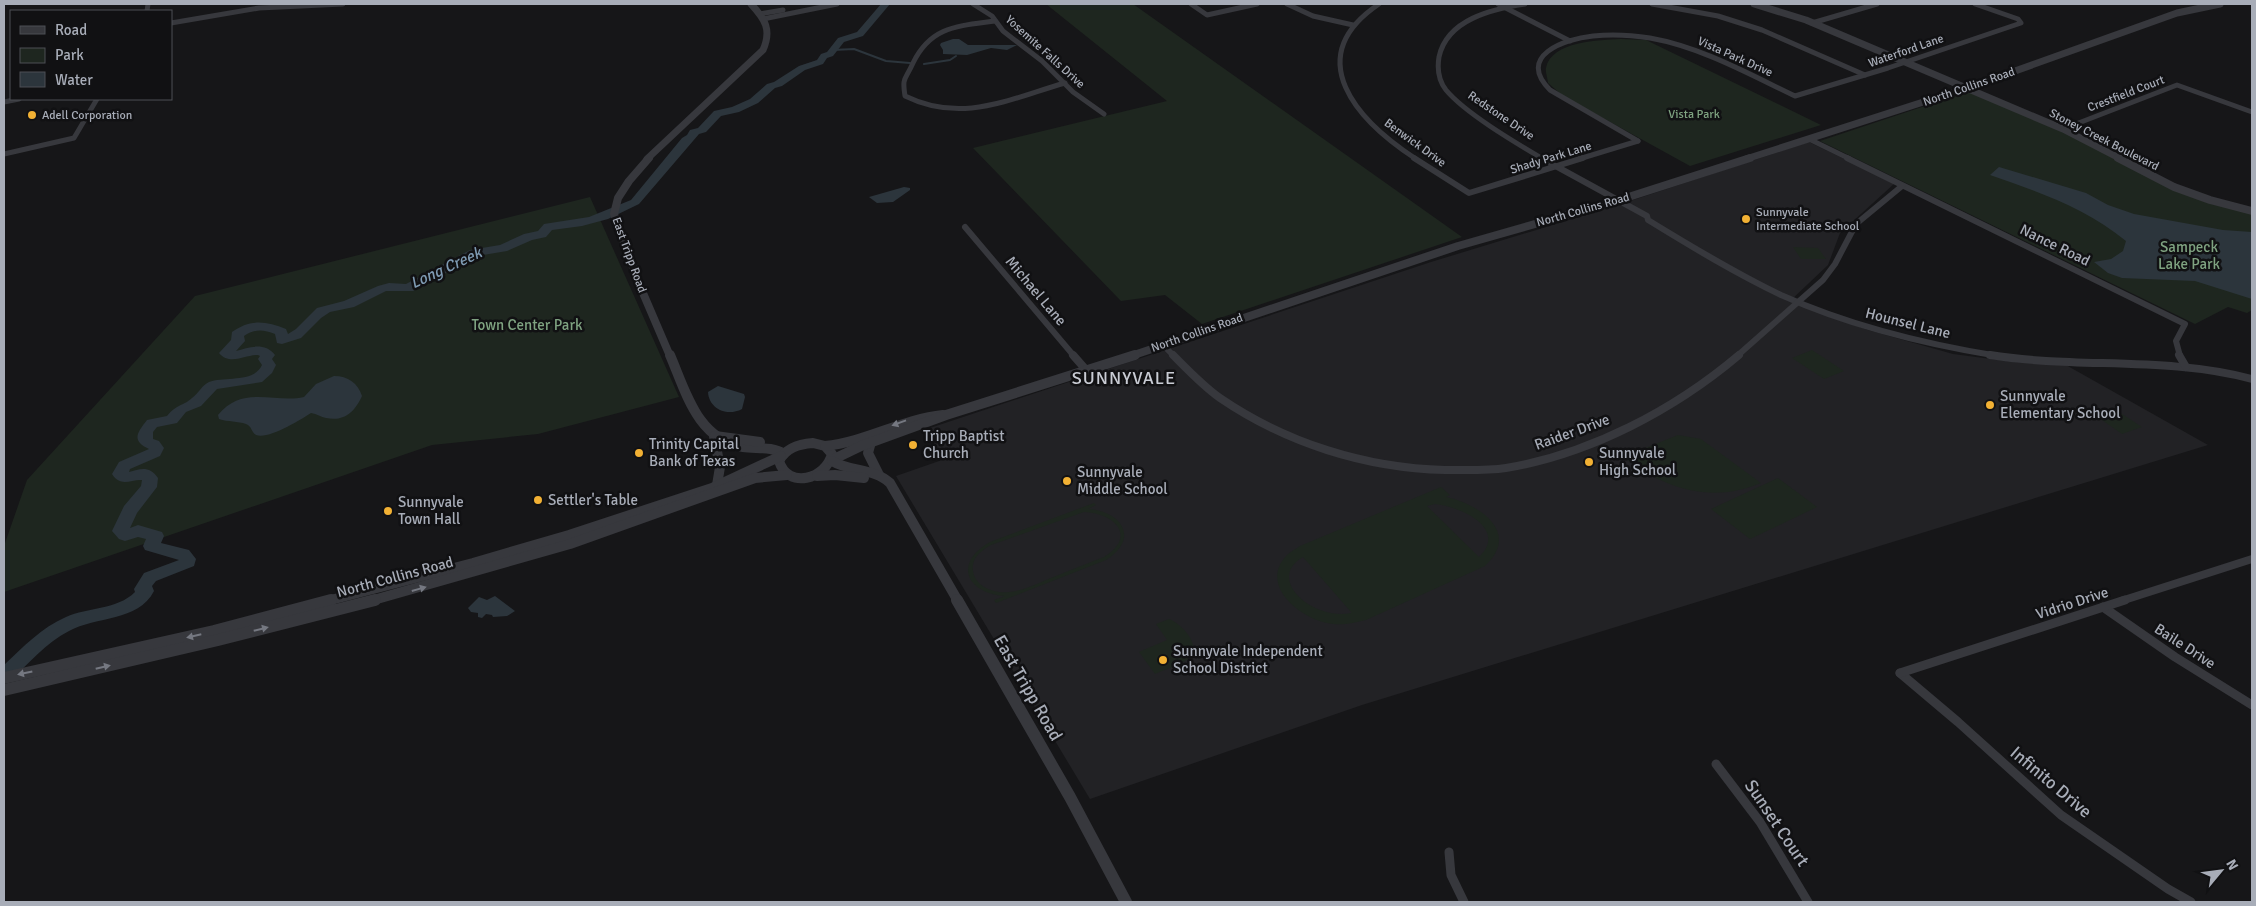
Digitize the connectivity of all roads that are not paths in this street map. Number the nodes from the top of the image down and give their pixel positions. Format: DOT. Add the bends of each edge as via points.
graph roads {
  1 [pos="343,4"];
  2 [pos="751,4"];
  3 [pos="819,4"];
  4 [pos="837,4"];
  5 [pos="973,4"];
  6 [pos="1191,4"];
  7 [pos="1257,4"];
  8 [pos="1287,4"];
  9 [pos="1379,4"];
  10 [pos="1498,4"];
  11 [pos="1525,4"];
  12 [pos="1652,4"];
  13 [pos="1754,4"];
  14 [pos="1765,4"];
  15 [pos="1877,4"];
  16 [pos="1975,4"];
  17 [pos="2220,4"];
  18 [pos="1505,8"];
  19 [pos="761,16"];
  20 [pos="995,21"];
  21 [pos="1815,22"];
  22 [pos="172,23"];
  23 [pos="1353,25"];
  24 [pos="1570,41"];
  25 [pos="1905,60"];
  26 [pos="1865,75"];
  27 [pos="1065,84"];
  28 [pos="1970,87"];
  29 [pos="1795,96"];
  30 [pos="96,100"];
  31 [pos="2252,112"];
  32 [pos="1104,114"];
  33 [pos="2066,128"];
  34 [pos="1809,139"];
  35 [pos="1638,141"];
  36 [pos="4,154"];
  37 [pos="1557,166"];
  38 [pos="1902,186"];
  39 [pos="1468,193"];
  40 [pos="1616,201"];
  41 [pos="2252,206"];
  42 [pos="2252,211"];
  43 [pos="965,227"];
  44 [pos="1799,302"];
  45 [pos="1162,344"];
  46 [pos="2186,367"];
  47 [pos="1087,371"];
  48 [pos="2252,379"];
  49 [pos="946,415"];
  50 [pos="714,436"];
  51 [pos="871,442"];
  52 [pos="798,445"];
  53 [pos="825,446"];
  54 [pos="782,455"];
  55 [pos="832,460"];
  56 [pos="787,475"];
  57 [pos="879,475"];
  58 [pos="810,477"];
  59 [pos="717,485"];
  60 [pos="896,493"];
  61 [pos="630,519"];
  62 [pos="2252,559"];
  63 [pos="2103,607"];
  64 [pos="318,610"];
  65 [pos="72,663"];
  66 [pos="1900,673"];
  67 [pos="67,676"];
  68 [pos="4,686"];
  69 [pos="2252,705"];
  70 [pos="1716,764"];
  71 [pos="1449,852"];
  72 [pos="1126,902"];
  73 [pos="1464,902"];
  74 [pos="1808,902"];
  75 [pos="2191,902"];
  1 -- 22 [label="street" via="259,8"];
  2 -- 19 [label="street, East Tripp Road"];
  3 -- 19 [label="street"];
  4 -- 19 [label="street"];
  5 -- 20 [label="street, Yosemite Falls Drive"];
  6 -- 7 [label="street" via="1206,14"];
  8 -- 23 [label="street" via="1313,16"];
  9 -- 23 [label="street, Benwick Drive"];
  10 -- 18 [label="street"];
  11 -- 18 [label="street, Redstone Drive"];
  12 -- 26 [label="street" via="1718,16 1762,30"];
  13 -- 21 [label="street, Stoney Creek Boulevard"];
  14 -- 21 [label="street, Stoney Creek Boulevard"];
  15 -- 21 [label="street"];
  16 -- 25 [label="street, Waterford Lane" via="2021,23"];
  17 -- 28 [label="street, North Collins Road" via="2177,13"];
  18 -- 24 [label="street"];
  18 -- 37 [label="street, Redstone Drive" via="1462,25 1446,38 1439,54 1438,72 1444,87 1459,102 1486,123"];
  19 -- 50 [label="street, East Tripp Road" via="768,27 769,39 763,50 643,164 621,191 615,204 614,217 640,286 696,416"];
  20 -- 27 [label="street, Yosemite Falls Drive"];
  20 -- 27 [label="street" via="936,34 925,43 903,80 905,96 934,109 958,110 1016,99"];
  21 -- 25 [label="street, Stoney Creek Boulevard"];
  23 -- 39 [label="street, Benwick Drive" via="1343,41 1339,56 1342,80 1351,99 1386,137"];
  24 -- 29 [label="street, Vista Park Drive" via="1611,36 1673,44 1705,53"];
  24 -- 35 [label="street, Vista Park Drive" via="1552,48 1541,57 1537,70 1543,83 1560,97"];
  25 -- 26 [label="street, Waterford Lane"];
  25 -- 28 [label="street, Stoney Creek Boulevard"];
  26 -- 29 [label="street, Waterford Lane"];
  27 -- 32 [label="street, Yosemite Falls Drive"];
  28 -- 33 [label="street, Stoney Creek Boulevard"];
  28 -- 34 [label="street, North Collins Road"];
  30 -- 36 [label="street" via="74,138"];
  31 -- 33 [label="street, Crestfield Court" via="2177,85"];
  33 -- 41 [label="street, Stoney Creek Boulevard" via="2099,140 2195,190"];
  33 -- 42 [label="street, Stoney Creek Boulevard" via="2174,187"];
  34 -- 38 [label="street, Nance Road"];
  34 -- 40 [label="street, North Collins Road"];
  35 -- 37 [label="street, Shady Park Lane"];
  37 -- 39 [label="street, Shady Park Lane"];
  37 -- 40 [label="street, Redstone Drive"];
  38 -- 44 [label="street, Raider Drive" via="1854,227 1834,267"];
  38 -- 46 [label="street, Nance Road" via="2184,324 2176,335 2175,345"];
  40 -- 44 [label="street, Hounsel Lane" via="1721,264"];
  40 -- 45 [label="street, North Collins Road" via="1458,246"];
  43 -- 47 [label="street, Michael Lane"];
  44 -- 45 [label="street, Raider Drive" via="1696,387 1645,417 1557,456 1504,468 1448,470 1409,467 1368,461 1300,440 1242,413 1194,377"];
  44 -- 46 [label="street, Hounsel Lane" via="1857,323 1927,342 1998,356"];
  45 -- 47 [label="street, North Collins Road"];
  46 -- 48 [label="street"];
  47 -- 49 [label="street, North Collins Road"];
  49 -- 51 [label="street, North Collins Road"];
  49 -- 53 [label="street, North Collins Road, one-way" via="922,416 854,442"];
  50 -- 52 [label="street"];
  50 -- 54 [label="street, East Tripp Road" via="735,447 772,449"];
  50 -- 59 [label="street" via="720,466"];
  51 -- 55 [label="street, North Collins Road"];
  51 -- 57 [label="street, East Tripp Road" via="868,453"];
  52 -- 53 [label="street" via="813,442"];
  52 -- 54 [label="street"];
  53 -- 55 [label="street" via="832,454"];
  54 -- 56 [label="street" via="779,466"];
  54 -- 59 [label="street, North Collins Road"];
  55 -- 57 [label="street" via="850,469"];
  55 -- 58 [label="street" via="825,470"];
  56 -- 58 [label="street"];
  56 -- 61 [label="street, North Collins Road" via="756,477 711,495"];
  57 -- 60 [label="street, East Tripp Road"];
  58 -- 60 [label="street" via="860,477 883,483"];
  59 -- 61 [label="street, North Collins Road"];
  60 -- 72 [label="street, East Tripp Road" via="1070,797"];
  61 -- 64 [label="street, North Collins Road" via="404,593"];
  62 -- 63 [label="street, Vidrio Drive"];
  63 -- 66 [label="street, Vidrio Drive"];
  63 -- 69 [label="street, Baile Drive"];
  64 -- 65 [label="street, North Collins Road, one-way"];
  67 -- 64 [label="street, North Collins Road, one-way"];
  65 -- 67 [label="street"];
  65 -- 68 [label="street, North Collins Road, one-way"];
  66 -- 75 [label="street, Infinito Drive" via="2061,815"];
  67 -- 68 [label="street, North Collins Road"];
  70 -- 74 [label="street, Sunset Court" via="1760,822"];
  71 -- 73 [label="street" via="1451,875"];
}
